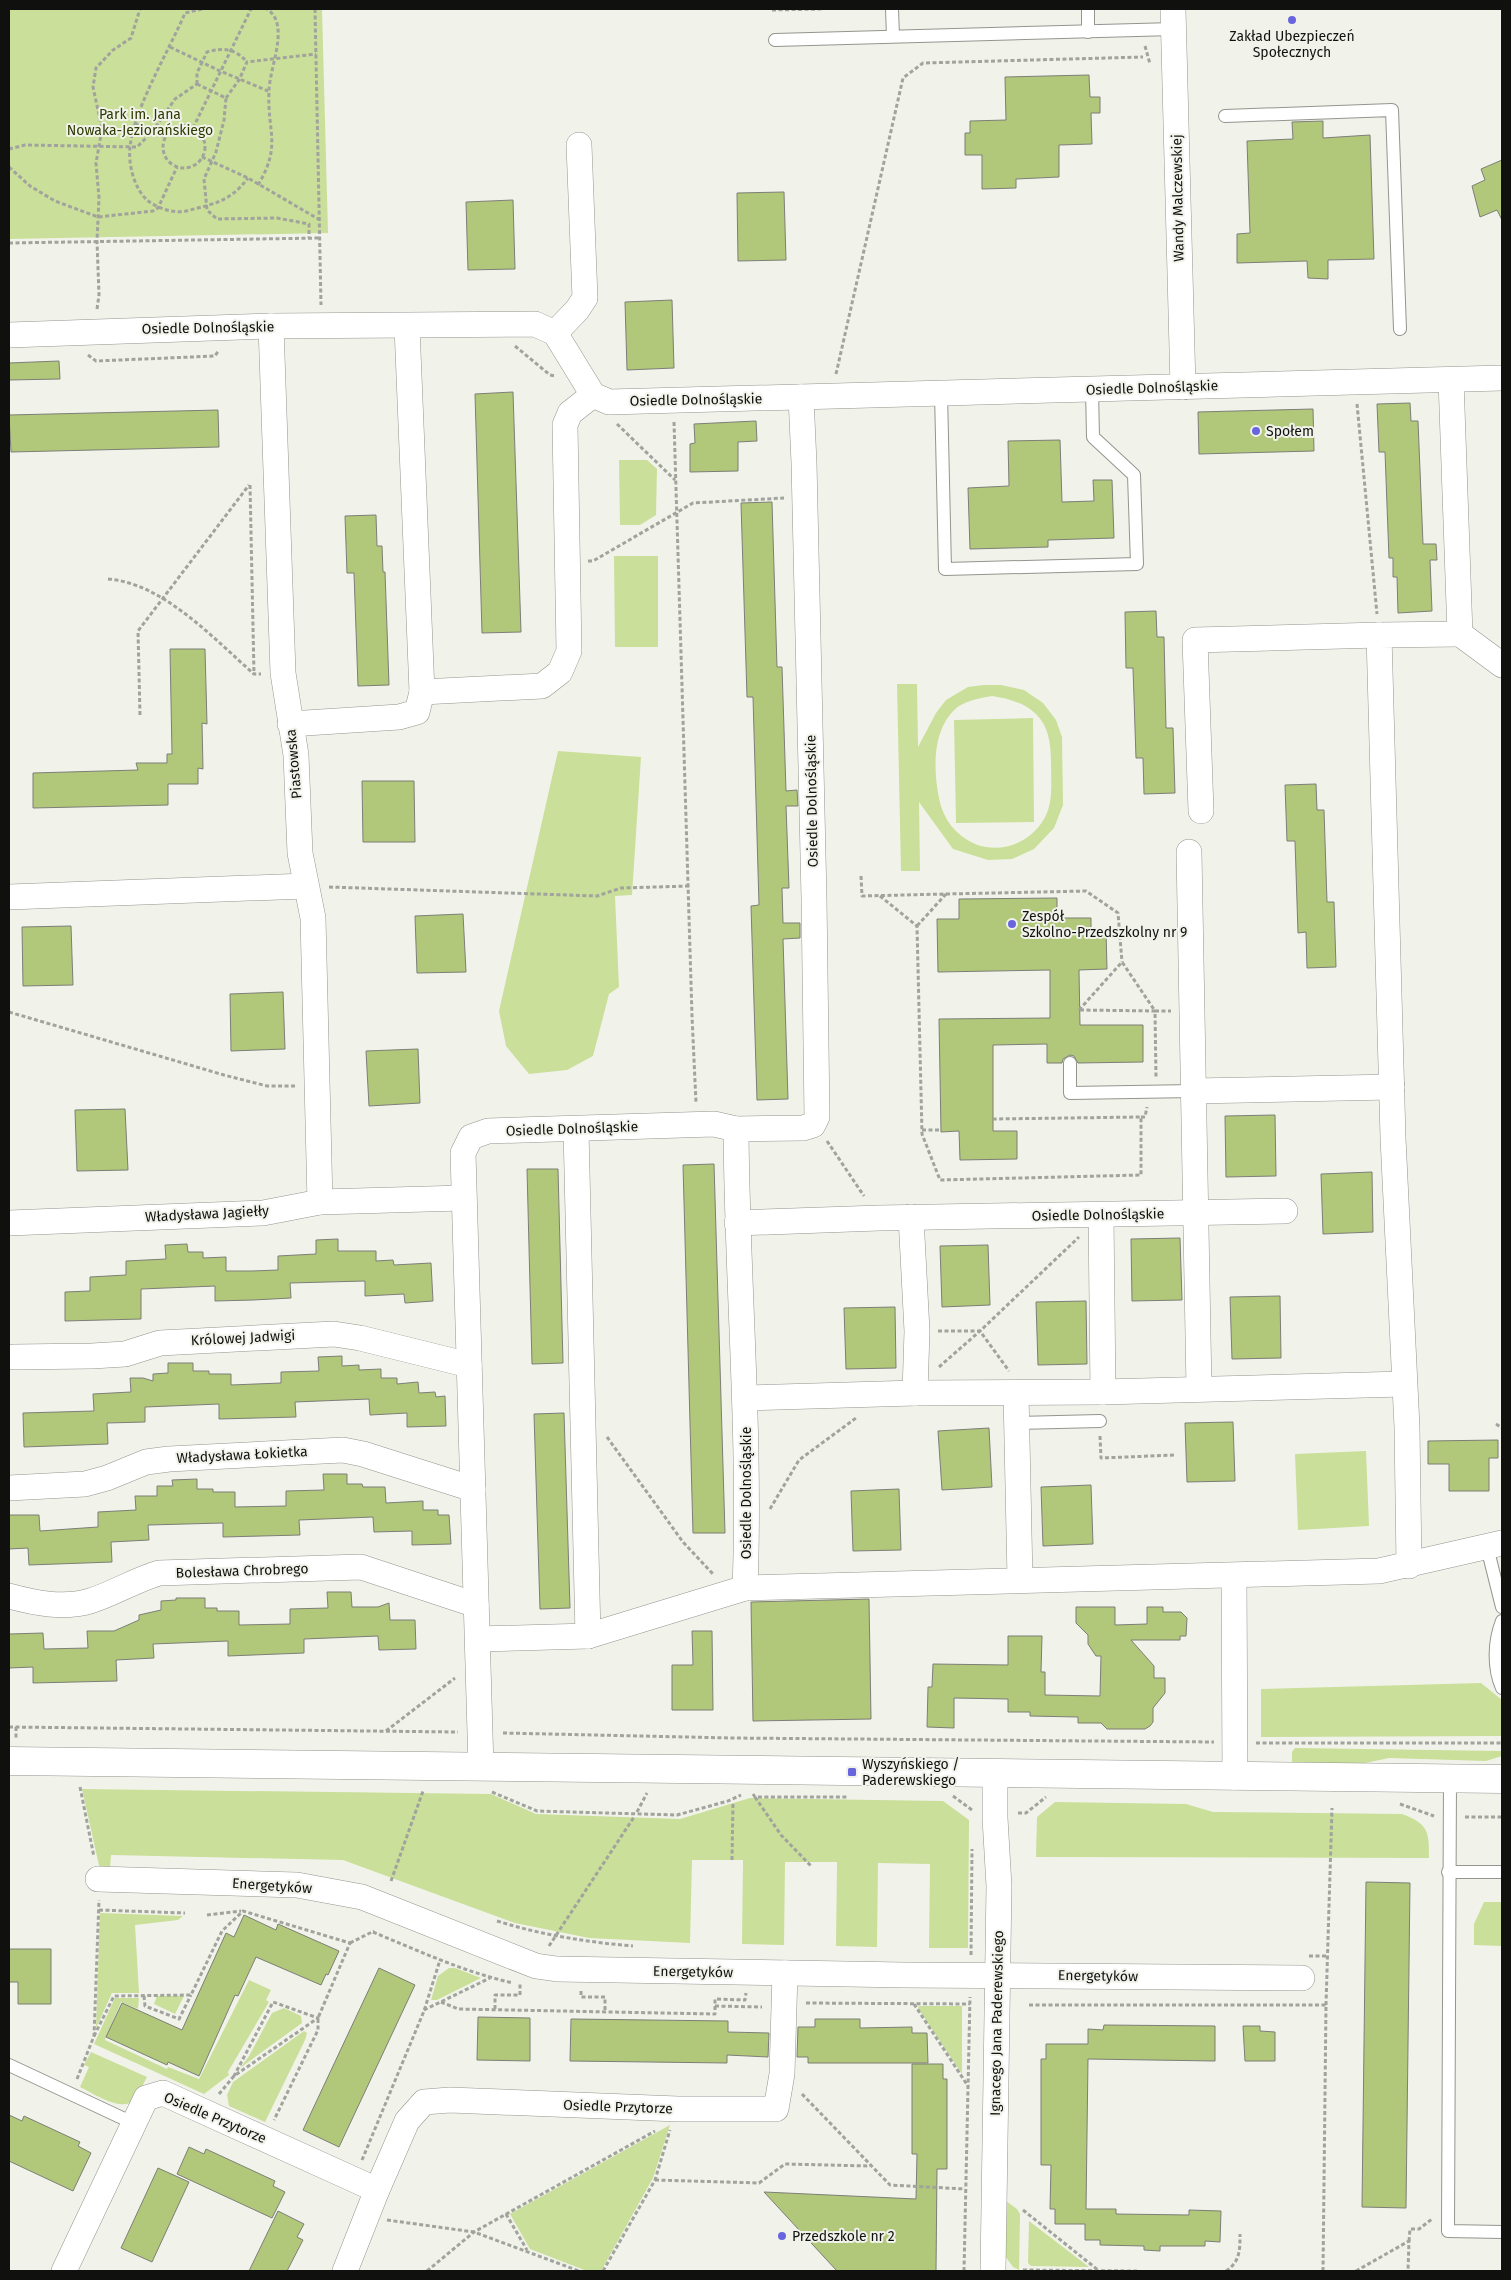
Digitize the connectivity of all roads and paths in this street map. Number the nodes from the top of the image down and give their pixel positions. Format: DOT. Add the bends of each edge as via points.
graph roads {
  1 [pos="140,9"];
  2 [pos="186,9"];
  3 [pos="202,9"];
  4 [pos="251,9"];
  5 [pos="267,9"];
  6 [pos="315,9"];
  7 [pos="822,9"];
  8 [pos="892,9"];
  9 [pos="1088,9"];
  10 [pos="772,10"];
  11 [pos="185,14"];
  12 [pos="1173,19"];
  13 [pos="1088,32"];
  14 [pos="893,36"];
  15 [pos="776,40"];
  16 [pos="170,47"];
  17 [pos="231,50"];
  18 [pos="316,54"];
  19 [pos="1143,57"];
  20 [pos="274,58"];
  21 [pos="202,62"];
  22 [pos="247,62"];
  23 [pos="220,72"];
  24 [pos="239,80"];
  25 [pos="197,84"];
  26 [pos="212,91"];
  27 [pos="268,91"];
  28 [pos="226,98"];
  29 [pos="1225,116"];
  30 [pos="136,124"];
  31 [pos="192,128"];
  32 [pos="152,132"];
  33 [pos="165,137"];
  34 [pos="579,145"];
  35 [pos="98,147"];
  36 [pos="130,147"];
  37 [pos="9,150"];
  38 [pos="202,156"];
  39 [pos="211,161"];
  40 [pos="9,167"];
  41 [pos="177,167"];
  42 [pos="248,178"];
  43 [pos="258,184"];
  44 [pos="206,206"];
  45 [pos="158,208"];
  46 [pos="98,217"];
  47 [pos="320,220"];
  48 [pos="309,238"];
  49 [pos="320,238"];
  50 [pos="97,241"];
  51 [pos="9,243"];
  52 [pos="96,311"];
  53 [pos="271,326"];
  54 [pos="321,326"];
  55 [pos="407,326"];
  56 [pos="1400,329"];
  57 [pos="554,333"];
  58 [pos="9,335"];
  59 [pos="512,344"];
  60 [pos="836,374"];
  61 [pos="1502,378"];
  62 [pos="1451,380"];
  63 [pos="1183,387"];
  64 [pos="589,389"];
  65 [pos="1092,389"];
  66 [pos="941,392"];
  67 [pos="801,397"];
  68 [pos="1357,403"];
  69 [pos="674,414"];
  70 [pos="615,422"];
  71 [pos="676,480"];
  72 [pos="277,484"];
  73 [pos="249,485"];
  74 [pos="804,497"];
  75 [pos="677,512"];
  76 [pos="568,562"];
  77 [pos="108,580"];
  78 [pos="162,600"];
  79 [pos="1460,634"];
  80 [pos="1378,636"];
  81 [pos="1502,665"];
  82 [pos="283,673"];
  83 [pos="254,674"];
  84 [pos="422,692"];
  85 [pos="140,715"];
  86 [pos="290,724"];
  87 [pos="1201,811"];
  88 [pos="1189,852"];
  89 [pos="860,876"];
  90 [pos="306,886"];
  91 [pos="689,886"];
  92 [pos="946,894"];
  93 [pos="880,896"];
  94 [pos="9,897"];
  95 [pos="917,926"];
  96 [pos="1122,962"];
  97 [pos="1155,1011"];
  98 [pos="9,1012"];
  99 [pos="1070,1063"];
  100 [pos="317,1086"];
  101 [pos="1392,1087"];
  102 [pos="1156,1091"];
  103 [pos="1194,1091"];
  104 [pos="993,1119"];
  105 [pos="697,1125"];
  106 [pos="813,1126"];
  107 [pos="576,1129"];
  108 [pos="736,1129"];
  109 [pos="922,1130"];
  110 [pos="941,1130"];
  111 [pos="464,1198"];
  112 [pos="320,1202"];
  113 [pos="1285,1211"];
  114 [pos="1196,1214"];
  115 [pos="1101,1215"];
  116 [pos="911,1217"];
  117 [pos="879,1218"];
  118 [pos="9,1222"];
  119 [pos="737,1223"];
  120 [pos="917,1332"];
  121 [pos="980,1332"];
  122 [pos="14,1357"];
  123 [pos="469,1365"];
  124 [pos="1404,1384"];
  125 [pos="1199,1389"];
  126 [pos="915,1390"];
  127 [pos="1103,1392"];
  128 [pos="1016,1393"];
  129 [pos="745,1398"];
  130 [pos="858,1416"];
  131 [pos="1100,1421"];
  132 [pos="1017,1423"];
  133 [pos="583,1424"];
  134 [pos="1496,1424"];
  135 [pos="1502,1428"];
  136 [pos="1176,1455"];
  137 [pos="9,1488"];
  138 [pos="473,1489"];
  139 [pos="766,1516"];
  140 [pos="1494,1545"];
  141 [pos="1410,1566"];
  142 [pos="714,1575"];
  143 [pos="1234,1576"];
  144 [pos="1020,1579"];
  145 [pos="745,1588"];
  146 [pos="9,1596"];
  147 [pos="476,1605"];
  148 [pos="1502,1607"];
  149 [pos="1502,1621"];
  150 [pos="588,1636"];
  151 [pos="478,1639"];
  152 [pos="462,1673"];
  153 [pos="1502,1688"];
  154 [pos="9,1727"];
  155 [pos="386,1731"];
  156 [pos="461,1732"];
  157 [pos="499,1732"];
  158 [pos="1221,1742"];
  159 [pos="1255,1743"];
  160 [pos="1502,1743"];
  161 [pos="9,1761"];
  162 [pos="481,1766"];
  163 [pos="995,1774"];
  164 [pos="1235,1777"];
  165 [pos="1450,1779"];
  166 [pos="1502,1779"];
  167 [pos="80,1787"];
  168 [pos="423,1791"];
  169 [pos="647,1794"];
  170 [pos="755,1797"];
  171 [pos="733,1803"];
  172 [pos="1332,1808"];
  173 [pos="637,1812"];
  174 [pos="634,1817"];
  175 [pos="1461,1817"];
  176 [pos="1502,1817"];
  177 [pos="972,1846"];
  178 [pos="732,1860"];
  179 [pos="811,1866"];
  180 [pos="1448,1872"];
  181 [pos="1502,1872"];
  182 [pos="98,1879"];
  183 [pos="391,1881"];
  184 [pos="99,1910"];
  185 [pos="242,1911"];
  186 [pos="185,1913"];
  187 [pos="207,1915"];
  188 [pos="496,1921"];
  189 [pos="376,1923"];
  190 [pos="556,1936"];
  191 [pos="350,1943"];
  192 [pos="636,1946"];
  193 [pos="961,1951"];
  194 [pos="971,1951"];
  195 [pos="440,1960"];
  196 [pos="970,1963"];
  197 [pos="785,1973"];
  198 [pos="528,1975"];
  199 [pos="998,1976"];
  200 [pos="490,1978"];
  201 [pos="1302,1978"];
  202 [pos="191,1995"];
  203 [pos="970,1995"];
  204 [pos="144,1996"];
  205 [pos="586,1997"];
  206 [pos="742,2000"];
  207 [pos="440,2002"];
  208 [pos="914,2003"];
  209 [pos="970,2004"];
  210 [pos="776,2005"];
  211 [pos="1029,2005"];
  212 [pos="1326,2005"];
  213 [pos="715,2006"];
  214 [pos="424,2010"];
  215 [pos="495,2010"];
  216 [pos="605,2012"];
  217 [pos="318,2018"];
  218 [pos="94,2036"];
  219 [pos="9,2065"];
  220 [pos="782,2074"];
  221 [pos="234,2076"];
  222 [pos="968,2087"];
  223 [pos="70,2094"];
  224 [pos="217,2096"];
  225 [pos="676,2115"];
  226 [pos="274,2122"];
  227 [pos="133,2123"];
  228 [pos="361,2161"];
  229 [pos="871,2166"];
  230 [pos="655,2180"];
  231 [pos="966,2189"];
  232 [pos="377,2190"];
  233 [pos="1023,2210"];
  234 [pos="506,2214"];
  235 [pos="366,2218"];
  236 [pos="474,2232"];
  237 [pos="1502,2232"];
  238 [pos="1240,2234"];
  239 [pos="527,2252"];
  240 [pos="1023,2270"];
  241 [pos="1098,2270"];
  242 [pos="64,2271"];
  243 [pos="345,2271"];
  244 [pos="427,2271"];
  245 [pos="579,2271"];
  246 [pos="604,2271"];
  247 [pos="964,2271"];
  248 [pos="993,2271"];
  249 [pos="1137,2271"];
  250 [pos="1226,2271"];
  251 [pos="1323,2271"];
  252 [pos="1356,2271"];
  253 [pos="1408,2271"];
  1 -- 35 [label="path" via="131,38 113,50 96,68 93,87 102,129"];
  2 -- 11 [label="path"];
  3 -- 11 [label="path"];
  4 -- 17 [label="path"];
  5 -- 20 [label="path" via="273,13 279,30"];
  6 -- 18 [label="path"];
  7 -- 10 [label="path"];
  8 -- 14 [label="lane"];
  9 -- 13 [label="lane"];
  11 -- 16 [label="path"];
  12 -- 13 [label="lane"];
  12 -- 63 [label="street, Wandy Malczewskiej"];
  13 -- 14 [label="lane"];
  14 -- 15 [label="lane"];
  16 -- 21 [label="path"];
  16 -- 30 [label="path" via="143,101"];
  17 -- 21 [label="path" via="208,52"];
  17 -- 22 [label="path"];
  17 -- 23 [label="path"];
  18 -- 20 [label="path"];
  18 -- 47 [label="path"];
  19 -- 60 [label="path" via="923,62 903,78"];
  20 -- 22 [label="path"];
  20 -- 27 [label="path"];
  21 -- 23 [label="path"];
  21 -- 25 [label="path"];
  22 -- 24 [label="path"];
  23 -- 24 [label="path"];
  23 -- 26 [label="path"];
  24 -- 27 [label="path"];
  24 -- 28 [label="path"];
  25 -- 26 [label="path"];
  25 -- 32 [label="path" via="175,99"];
  26 -- 28 [label="path"];
  26 -- 31 [label="path"];
  27 -- 43 [label="path" via="273,144 271,158"];
  28 -- 39 [label="path" via="224,120"];
  29 -- 56 [label="lane" via="1392,110"];
  30 -- 32 [label="path"];
  30 -- 36 [label="path"];
  31 -- 33 [label="path" via="180,126"];
  31 -- 38 [label="path" via="202,137"];
  32 -- 33 [label="path"];
  32 -- 36 [label="path" via="137,147"];
  33 -- 41 [label="path" via="163,151"];
  34 -- 57 [label="street" via="585,298 578,310"];
  35 -- 36 [label="path"];
  35 -- 37 [label="path" via="25,146"];
  35 -- 46 [label="path"];
  36 -- 45 [label="path" via="134,180 144,196"];
  38 -- 39 [label="path"];
  38 -- 41 [label="path" via="189,167"];
  39 -- 42 [label="path"];
  39 -- 44 [label="path" via="204,179"];
  40 -- 46 [label="path" via="30,186 55,201"];
  41 -- 45 [label="path"];
  42 -- 43 [label="path"];
  42 -- 44 [label="path" via="231,197"];
  43 -- 47 [label="path"];
  44 -- 45 [label="path" via="180,212"];
  44 -- 48 [label="path" via="217,219 277,218 309,224"];
  45 -- 46 [label="path"];
  46 -- 50 [label="path"];
  47 -- 49 [label="path"];
  48 -- 49 [label="path"];
  48 -- 50 [label="path"];
  49 -- 54 [label="path"];
  50 -- 51 [label="path"];
  50 -- 52 [label="path" via="99,295"];
  53 -- 54 [label="street, Osiedle Dolnośląskie"];
  53 -- 58 [label="street, Osiedle Dolnośląskie"];
  53 -- 72 [label="street, Piastowska"];
  54 -- 55 [label="street, Osiedle Dolnośląskie"];
  55 -- 57 [label="street, Osiedle Dolnośląskie" via="536,324"];
  55 -- 84 [label="street"];
  57 -- 64 [label="street"];
  59 -- 64 [label="path" via="550,375"];
  61 -- 62 [label="street, Osiedle Dolnośląskie"];
  62 -- 63 [label="street, Osiedle Dolnośląskie"];
  62 -- 79 [label="street"];
  63 -- 65 [label="street, Osiedle Dolnośląskie"];
  64 -- 67 [label="street, Osiedle Dolnośląskie" via="609,402"];
  64 -- 76 [label="street" via="565,425"];
  65 -- 66 [label="street, Osiedle Dolnośląskie"];
  65 -- 66 [label="lane" via="1093,437 1134,475 1137,564 945,570"];
  66 -- 67 [label="street, Osiedle Dolnośląskie"];
  67 -- 74 [label="street, Osiedle Dolnośląskie"];
  68 -- 80 [label="path"];
  69 -- 71 [label="path"];
  70 -- 71 [label="path"];
  71 -- 75 [label="path"];
  72 -- 73 [label="path"];
  72 -- 82 [label="street, Piastowska"];
  73 -- 78 [label="path"];
  73 -- 83 [label="path"];
  74 -- 75 [label="path" via="693,503"];
  74 -- 106 [label="street, Osiedle Dolnośląskie" via="814,898 817,1117"];
  75 -- 76 [label="path" via="593,561"];
  75 -- 91 [label="path"];
  76 -- 84 [label="street" via="569,651 560,672 542,686"];
  77 -- 78 [label="path" via="146,588"];
  78 -- 83 [label="path" via="192,620"];
  78 -- 85 [label="path" via="138,631"];
  79 -- 80 [label="street"];
  79 -- 81 [label="street"];
  80 -- 87 [label="street" via="1195,640"];
  80 -- 101 [label="street"];
  82 -- 83 [label="path"];
  82 -- 86 [label="street, Piastowska"];
  84 -- 86 [label="street" via="417,712 399,717"];
  86 -- 90 [label="street, Piastowska" via="296,755 300,853"];
  88 -- 103 [label="street"];
  89 -- 93 [label="path" via="862,896"];
  90 -- 91 [label="path" via="597,896 621,888"];
  90 -- 94 [label="street"];
  90 -- 100 [label="street, Piastowska" via="313,918"];
  91 -- 105 [label="path"];
  92 -- 93 [label="path"];
  92 -- 95 [label="path"];
  92 -- 96 [label="path" via="1086,891 1118,913"];
  93 -- 95 [label="path"];
  95 -- 109 [label="path"];
  96 -- 97 [label="path"];
  96 -- 97 [label="path" via="1080,1010"];
  97 -- 102 [label="path"];
  98 -- 100 [label="path" via="267,1086"];
  99 -- 102 [label="lane" via="1070,1093"];
  100 -- 112 [label="street, Piastowska"];
  101 -- 103 [label="street"];
  101 -- 124 [label="street"];
  102 -- 103 [label="lane"];
  103 -- 114 [label="street"];
  104 -- 109 [label="path" via="1140,1117 1140,1175 940,1180"];
  105 -- 107 [label="street, Osiedle Dolnośląskie"];
  105 -- 108 [label="street, Osiedle Dolnośląskie" via="714,1124"];
  106 -- 108 [label="street, Osiedle Dolnośląskie"];
  106 -- 117 [label="path" via="829,1144"];
  107 -- 111 [label="street, Osiedle Dolnośląskie" via="488,1131 472,1137 463,1153"];
  107 -- 133 [label="street"];
  108 -- 119 [label="street, Osiedle Dolnośląskie"];
  109 -- 110 [label="path"];
  111 -- 112 [label="street, Władysława Jagiełły"];
  111 -- 123 [label="street, Osiedle Dolnośląskie"];
  112 -- 118 [label="street, Władysława Jagiełły" via="263,1213"];
  113 -- 114 [label="street, Osiedle Dolnośląskie"];
  114 -- 115 [label="street, Osiedle Dolnośląskie"];
  114 -- 125 [label="street"];
  115 -- 116 [label="street, Osiedle Dolnośląskie"];
  115 -- 121 [label="path"];
  115 -- 127 [label="street"];
  116 -- 117 [label="street, Osiedle Dolnośląskie"];
  116 -- 120 [label="street"];
  117 -- 119 [label="street, Osiedle Dolnośląskie"];
  119 -- 129 [label="street, Osiedle Dolnośląskie"];
  120 -- 121 [label="path"];
  120 -- 126 [label="street"];
  121 -- 126 [label="path"];
  121 -- 128 [label="path" via="1018,1384"];
  122 -- 123 [label="street, Królowej Jadwigi" via="125,1354 169,1342 334,1334"];
  123 -- 138 [label="street, Osiedle Dolnośląskie"];
  124 -- 125 [label="street"];
  124 -- 141 [label="street"];
  125 -- 127 [label="street"];
  126 -- 128 [label="street"];
  126 -- 129 [label="street"];
  127 -- 128 [label="street"];
  128 -- 132 [label="street"];
  129 -- 145 [label="street, Osiedle Dolnośląskie"];
  130 -- 139 [label="path" via="799,1460"];
  131 -- 132 [label="lane"];
  131 -- 136 [label="path" via="1101,1458"];
  132 -- 144 [label="street"];
  133 -- 142 [label="path" via="599,1426 683,1542"];
  133 -- 150 [label="street"];
  134 -- 135 [label="path"];
  137 -- 138 [label="street, Władysława Łokietka" via="84,1484 146,1462 168,1459 343,1450"];
  138 -- 147 [label="street, Osiedle Dolnośląskie"];
  140 -- 141 [label="street"];
  140 -- 148 [label="lane"];
  141 -- 143 [label="street" via="1379,1571"];
  143 -- 144 [label="street"];
  143 -- 164 [label="street"];
  144 -- 145 [label="street"];
  145 -- 150 [label="street"];
  146 -- 147 [label="street, Bolesława Chrobrego" via="45,1604 81,1603 158,1573 361,1568"];
  147 -- 151 [label="street, Osiedle Dolnośląskie"];
  149 -- 153 [label="lane" via="1497,1635 1497,1677"];
  150 -- 151 [label="street"];
  151 -- 162 [label="street, Osiedle Dolnośląskie"];
  152 -- 155 [label="path"];
  154 -- 155 [label="path"];
  155 -- 156 [label="path"];
  157 -- 158 [label="path" via="732,1738"];
  159 -- 160 [label="path"];
  161 -- 162 [label="street"];
  162 -- 163 [label="street"];
  163 -- 164 [label="street"];
  163 -- 199 [label="street, Ignacego Jana Paderewskiego"];
  164 -- 165 [label="street"];
  165 -- 166 [label="street"];
  165 -- 180 [label="lane"];
  167 -- 182 [label="path"];
  168 -- 183 [label="path"];
  169 -- 173 [label="path"];
  170 -- 179 [label="path" via="781,1835"];
  171 -- 178 [label="path"];
  172 -- 212 [label="path"];
  174 -- 190 [label="path"];
  175 -- 176 [label="path"];
  177 -- 194 [label="path"];
  180 -- 181 [label="lane"];
  180 -- 237 [label="lane" via="1448,2231"];
  182 -- 184 [label="path"];
  182 -- 198 [label="street, Energetyków" via="297,1885 362,1897"];
  184 -- 186 [label="path"];
  184 -- 218 [label="path"];
  185 -- 187 [label="path"];
  185 -- 191 [label="path"];
  185 -- 202 [label="path" via="222,1931"];
  188 -- 190 [label="path"];
  189 -- 191 [label="path" via="373,1932"];
  190 -- 192 [label="path"];
  190 -- 198 [label="path"];
  191 -- 217 [label="path"];
  193 -- 194 [label="path"];
  194 -- 196 [label="path"];
  195 -- 214 [label="path"];
  197 -- 198 [label="street, Energetyków" via="557,1969"];
  197 -- 199 [label="street, Energetyków"];
  197 -- 210 [label="street, Osiedle Przytorze"];
  198 -- 215 [label="path" via="520,1995 495,1995"];
  199 -- 201 [label="street, Energetyków"];
  199 -- 248 [label="street, Ignacego Jana Paderewskiego"];
  200 -- 207 [label="path"];
  202 -- 204 [label="path"];
  202 -- 204 [label="path" via="179,2019 145,2006"];
  203 -- 209 [label="path"];
  204 -- 218 [label="path" via="114,1996"];
  205 -- 216 [label="path" via="605,1997"];
  206 -- 213 [label="path" via="715,2000"];
  207 -- 214 [label="path"];
  207 -- 215 [label="path" via="458,2009"];
  208 -- 209 [label="path"];
  208 -- 210 [label="path"];
  208 -- 222 [label="path"];
  209 -- 222 [label="path"];
  210 -- 213 [label="path"];
  210 -- 220 [label="street, Osiedle Przytorze"];
  211 -- 212 [label="path"];
  212 -- 251 [label="path"];
  213 -- 216 [label="path" via="715,2014"];
  214 -- 228 [label="path"];
  215 -- 216 [label="path"];
  217 -- 221 [label="path"];
  217 -- 221 [label="path" via="273,2002"];
  217 -- 226 [label="path" via="318,2030"];
  218 -- 223 [label="path"];
  219 -- 223 [label="lane"];
  220 -- 225 [label="street, Osiedle Przytorze" via="776,2109"];
  220 -- 229 [label="path"];
  221 -- 224 [label="path"];
  222 -- 231 [label="path"];
  223 -- 227 [label="lane"];
  225 -- 230 [label="path"];
  225 -- 232 [label="street, Osiedle Przytorze" via="450,2100 424,2102 407,2122"];
  225 -- 234 [label="path"];
  227 -- 232 [label="street, Osiedle Przytorze" via="146,2098 163,2093"];
  227 -- 242 [label="street, Osiedle Przytorze"];
  229 -- 230 [label="path" via="785,2164 760,2183"];
  229 -- 231 [label="path" via="890,2185"];
  230 -- 246 [label="path"];
  231 -- 247 [label="path"];
  232 -- 235 [label="street, Osiedle Przytorze"];
  233 -- 241 [label="path"];
  234 -- 236 [label="path"];
  234 -- 239 [label="path"];
  235 -- 236 [label="path"];
  235 -- 243 [label="street, Osiedle Przytorze"];
  236 -- 239 [label="path"];
  236 -- 244 [label="path"];
  238 -- 250 [label="path" via="1240,2254 1234,2266"];
  239 -- 245 [label="path"];
  240 -- 241 [label="path"];
  241 -- 249 [label="path"];
  252 -- 253 [label="path" via="1409,2241"];
}
